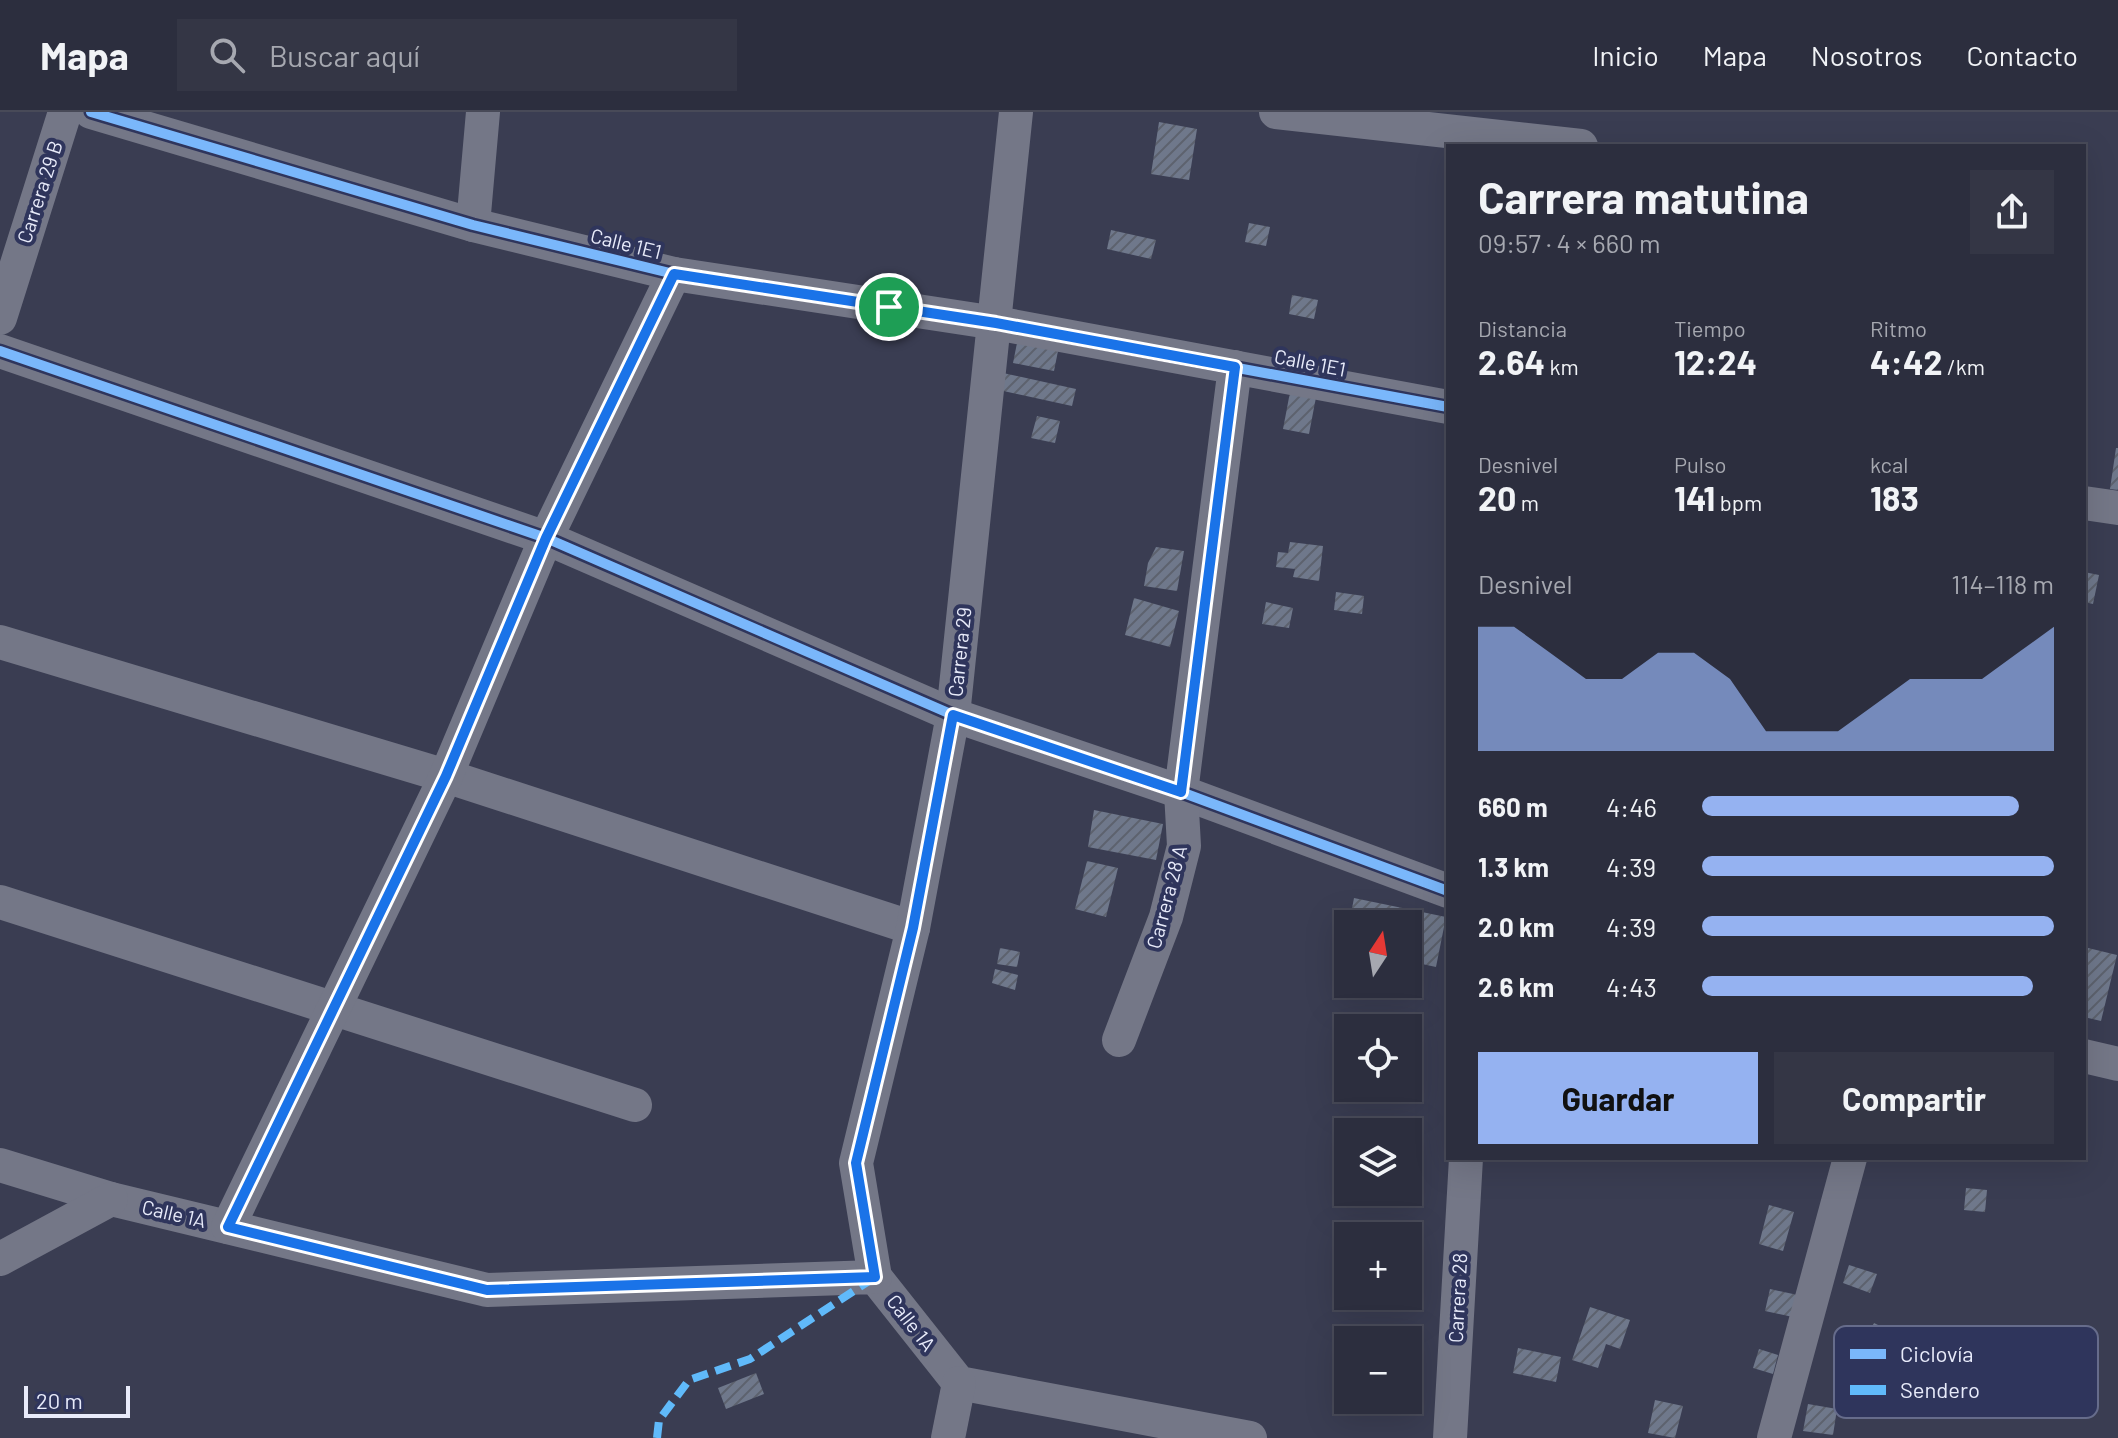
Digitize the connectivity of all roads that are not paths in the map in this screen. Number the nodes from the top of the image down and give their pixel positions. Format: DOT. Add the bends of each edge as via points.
graph roads {
  1 [pos="65,112"];
  2 [pos="91,112"];
  3 [pos="483,112"];
  4 [pos="1016,112"];
  5 [pos="1276,112"];
  6 [pos="1519,132"];
  7 [pos="1572,144"];
  8 [pos="473,225"];
  9 [pos="674,274"];
  10 [pos="0,318"];
  11 [pos="996,323"];
  12 [pos="0,351"];
  13 [pos="1235,367"];
  14 [pos="1446,407"];
  15 [pos="2086,503"];
  16 [pos="2118,508"];
  17 [pos="546,538"];
  18 [pos="0,642"];
  19 [pos="953,715"];
  20 [pos="446,776"];
  21 [pos="1181,792"];
  22 [pos="1446,890"];
  23 [pos="0,902"];
  24 [pos="913,928"];
  25 [pos="335,1007"];
  26 [pos="1119,1040"];
  27 [pos="2086,1056"];
  28 [pos="2118,1064"];
  29 [pos="635,1105"];
  30 [pos="1466,1160"];
  31 [pos="1849,1160"];
  32 [pos="1,1168"];
  33 [pos="111,1199"];
  34 [pos="228,1227"];
  35 [pos="0,1259"];
  36 [pos="875,1277"];
  37 [pos="959,1383"];
  38 [pos="948,1438"];
  39 [pos="1250,1438"];
  40 [pos="1450,1438"];
  41 [pos="1774,1438"];
  1 -- 10 [label="street, Carrera 29 B"];
  2 -- 8 [label="street, Calle 1E1"];
  3 -- 8 [label="street"];
  4 -- 11 [label="street, Carrera 29"];
  5 -- 6 [label="street"];
  6 -- 7 [label="street"];
  8 -- 9 [label="street, Calle 1E1"];
  9 -- 11 [label="street, Calle 1E1"];
  9 -- 17 [label="street"];
  11 -- 13 [label="street, Calle 1E1"];
  11 -- 19 [label="street, Carrera 29"];
  12 -- 17 [label="street"];
  13 -- 14 [label="street, Calle 1E1"];
  13 -- 21 [label="street, Carrera 28 A"];
  15 -- 16 [label="street"];
  17 -- 19 [label="street"];
  17 -- 20 [label="street"];
  18 -- 20 [label="street"];
  19 -- 21 [label="street"];
  19 -- 24 [label="street, Carrera 29"];
  20 -- 24 [label="street"];
  20 -- 25 [label="street"];
  21 -- 22 [label="street"];
  21 -- 26 [label="street, Carrera 28 A" via="1184,846 1166,917"];
  23 -- 25 [label="street"];
  24 -- 36 [label="street, Carrera 29" via="856,1163"];
  25 -- 29 [label="street"];
  25 -- 34 [label="street"];
  27 -- 28 [label="street"];
  30 -- 40 [label="street, Carrera 28"];
  31 -- 41 [label="street"];
  32 -- 33 [label="street, Calle 1A"];
  33 -- 34 [label="street, Calle 1A"];
  33 -- 35 [label="street"];
  34 -- 36 [label="street, Calle 1A" via="487,1290"];
  36 -- 37 [label="street, Calle 1A"];
  37 -- 38 [label="street"];
  37 -- 39 [label="street"];
}
